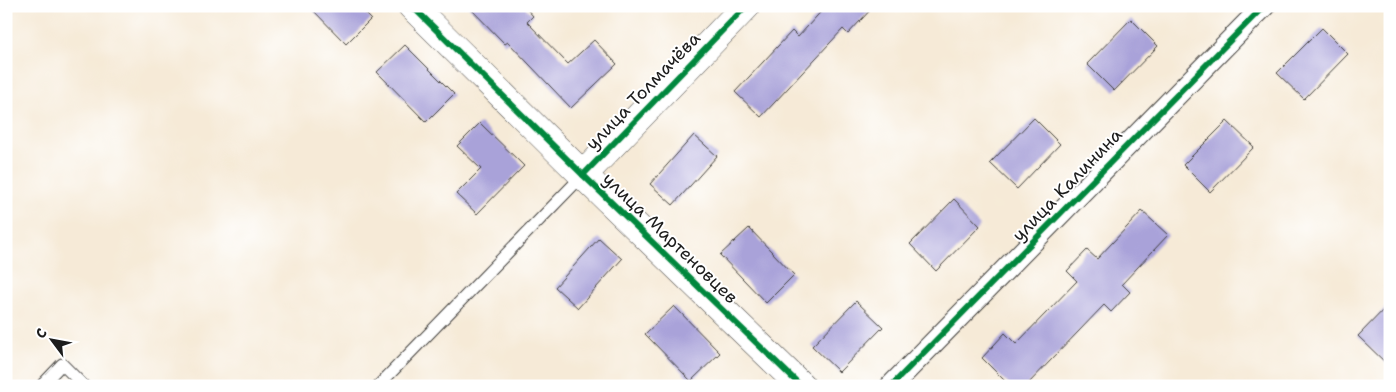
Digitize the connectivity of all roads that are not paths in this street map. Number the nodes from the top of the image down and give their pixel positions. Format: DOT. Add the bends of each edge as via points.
graph roads {
  1 [pos="412,6"];
  2 [pos="746,6"];
  3 [pos="1264,6"];
  4 [pos="583,175"];
  5 [pos="41,386"];
  6 [pos="84,386"];
  7 [pos="378,386"];
  8 [pos="801,386"];
  9 [pos="891,386"];
  1 -- 4 [label="street, улица Мартеновцев"];
  2 -- 4 [label="street, улица Толмачёва"];
  3 -- 9 [label="street, улица Калинина"];
  4 -- 7 [label="lane, улица Толмачёва"];
  4 -- 8 [label="street, улица Мартеновцев"];
  5 -- 6 [label="lane" via="62,364"];
}
